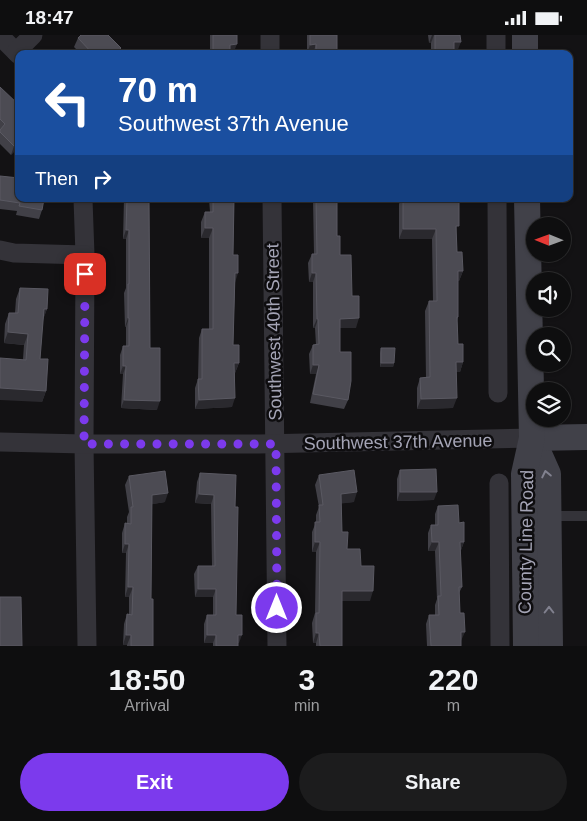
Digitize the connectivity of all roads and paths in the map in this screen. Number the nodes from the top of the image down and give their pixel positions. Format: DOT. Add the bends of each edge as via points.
graph roads {
  1 [pos="33,35"];
  2 [pos="270,35"];
  3 [pos="496,35"];
  4 [pos="525,35"];
  5 [pos="0,36"];
  6 [pos="20,50"];
  7 [pos="270,50"];
  8 [pos="496,50"];
  9 [pos="525,50"];
  10 [pos="15,51"];
  11 [pos="83,202"];
  12 [pos="272,202"];
  13 [pos="497,202"];
  14 [pos="527,202"];
  15 [pos="0,250"];
  16 [pos="85,255"];
  17 [pos="498,393"];
  18 [pos="587,437"];
  19 [pos="532,438"];
  20 [pos="0,442"];
  21 [pos="84,444"];
  22 [pos="276,444"];
  23 [pos="498,483"];
  24 [pos="548,516"];
  25 [pos="587,516"];
  26 [pos="87,646"];
  27 [pos="277,646"];
  28 [pos="500,646"];
  29 [pos="526,646"];
  30 [pos="550,646"];
  1 -- 6 [label="street"];
  2 -- 7 [label="street"];
  3 -- 8 [label="street"];
  4 -- 9 [label="street"];
  5 -- 10 [label="street"];
  11 -- 16 [label="street"];
  12 -- 22 [label="street, Southwest 40th Street"];
  13 -- 17 [label="street"];
  14 -- 19 [label="street, County Line Road"];
  15 -- 16 [label="street"];
  16 -- 21 [label="street"];
  18 -- 19 [label="street"];
  19 -- 22 [label="street, Southwest 37th Avenue"];
  24 -- 19 [label="street, County Line Road, one-way" via="548,474"];
  19 -- 29 [label="street, County Line Road" via="524,474"];
  20 -- 21 [label="street, Southwest 37th Avenue"];
  21 -- 22 [label="street, Southwest 37th Avenue"];
  21 -- 26 [label="street"];
  22 -- 27 [label="street, Southwest 40th Street"];
  23 -- 28 [label="street"];
  24 -- 25 [label="lane"];
  30 -- 24 [label="street, County Line Road, one-way"];
}
